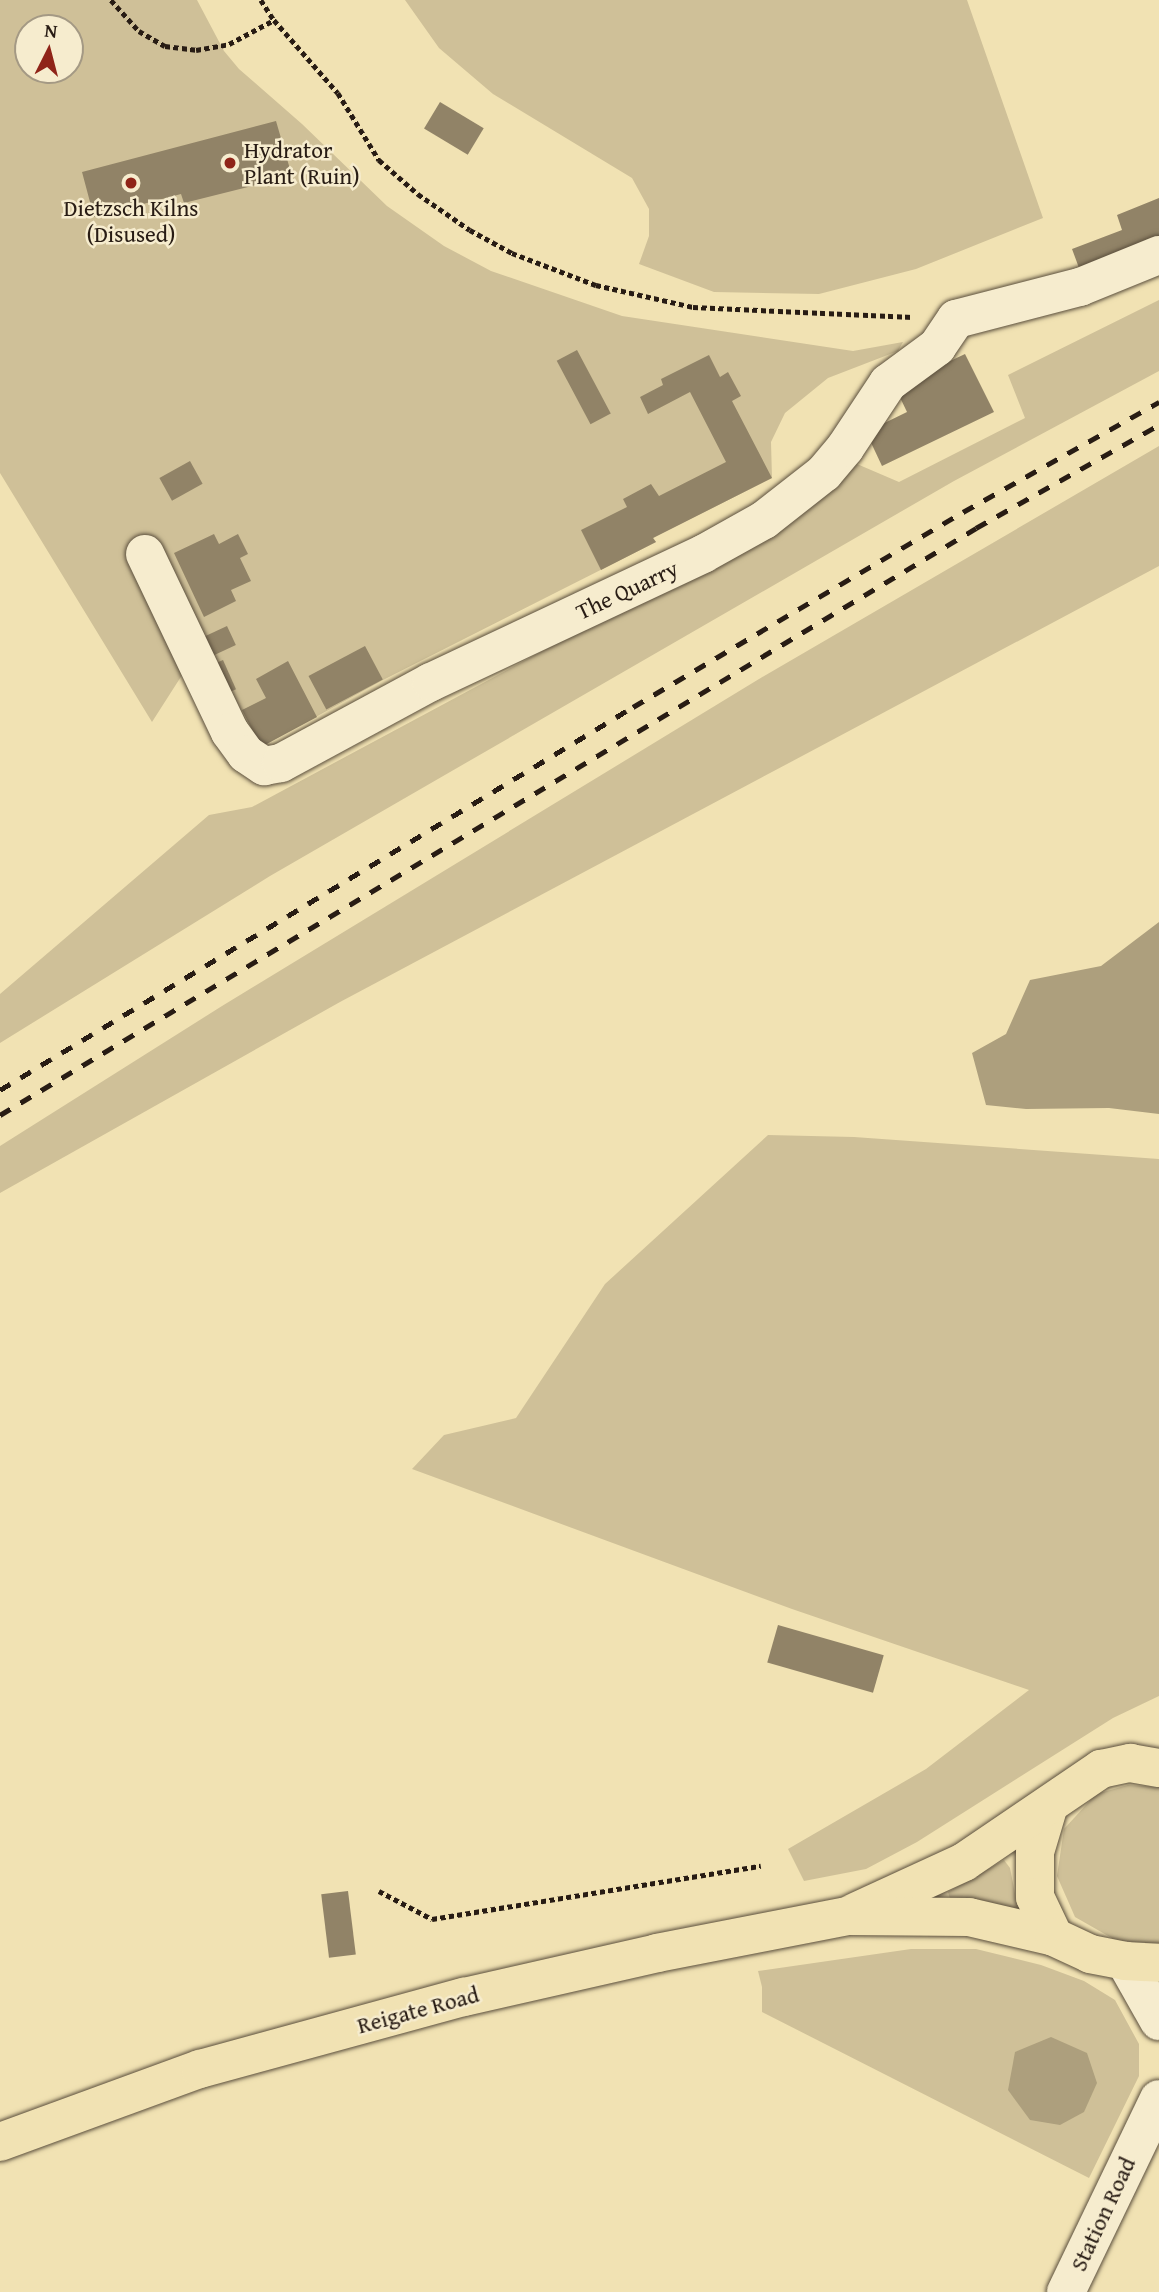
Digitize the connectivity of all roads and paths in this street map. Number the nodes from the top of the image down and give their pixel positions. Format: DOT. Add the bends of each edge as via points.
graph roads {
  1 [pos="111,0"];
  2 [pos="261,0"];
  3 [pos="274,20"];
  4 [pos="1159,255"];
  5 [pos="956,319"];
  6 [pos="145,554"];
  7 [pos="1159,1768"];
  8 [pos="1049,1805"];
  9 [pos="761,1866"];
  10 [pos="379,1891"];
  11 [pos="847,1916"];
  12 [pos="1054,1937"];
  13 [pos="1142,1962"];
  14 [pos="1159,2021"];
  15 [pos="1159,2099"];
  16 [pos="0,2142"];
  17 [pos="1066,2292"];
  1 -- 3 [label="path" via="139,31 165,46 196,50 229,44"];
  2 -- 3 [label="path"];
  3 -- 5 [label="path" via="338,93 366,141 395,176 470,230 522,258 596,285 693,307"];
  4 -- 5 [label="street" via="1080,287"];
  5 -- 6 [label="street, The Quarry" via="937,347 888,383 824,473 764,520 703,554 431,682 281,763 264,766 246,754 230,732"];
  7 -- 8 [label="main road, Reigate Road" via="1130,1763 1101,1769"];
  8 -- 11 [label="main road, Reigate Road" via="964,1862"];
  8 -- 12 [label="main road" via="1035,1852 1035,1897"];
  9 -- 10 [label="path" via="432,1919"];
  11 -- 12 [label="main road, Reigate Road" via="969,1917"];
  11 -- 16 [label="main road, Reigate Road" via="451,2000 200,2069"];
  12 -- 13 [label="main road, Reigate Road" via="1090,1954"];
  13 -- 14 [label="street"];
  15 -- 17 [label="street, Station Road"];
}
